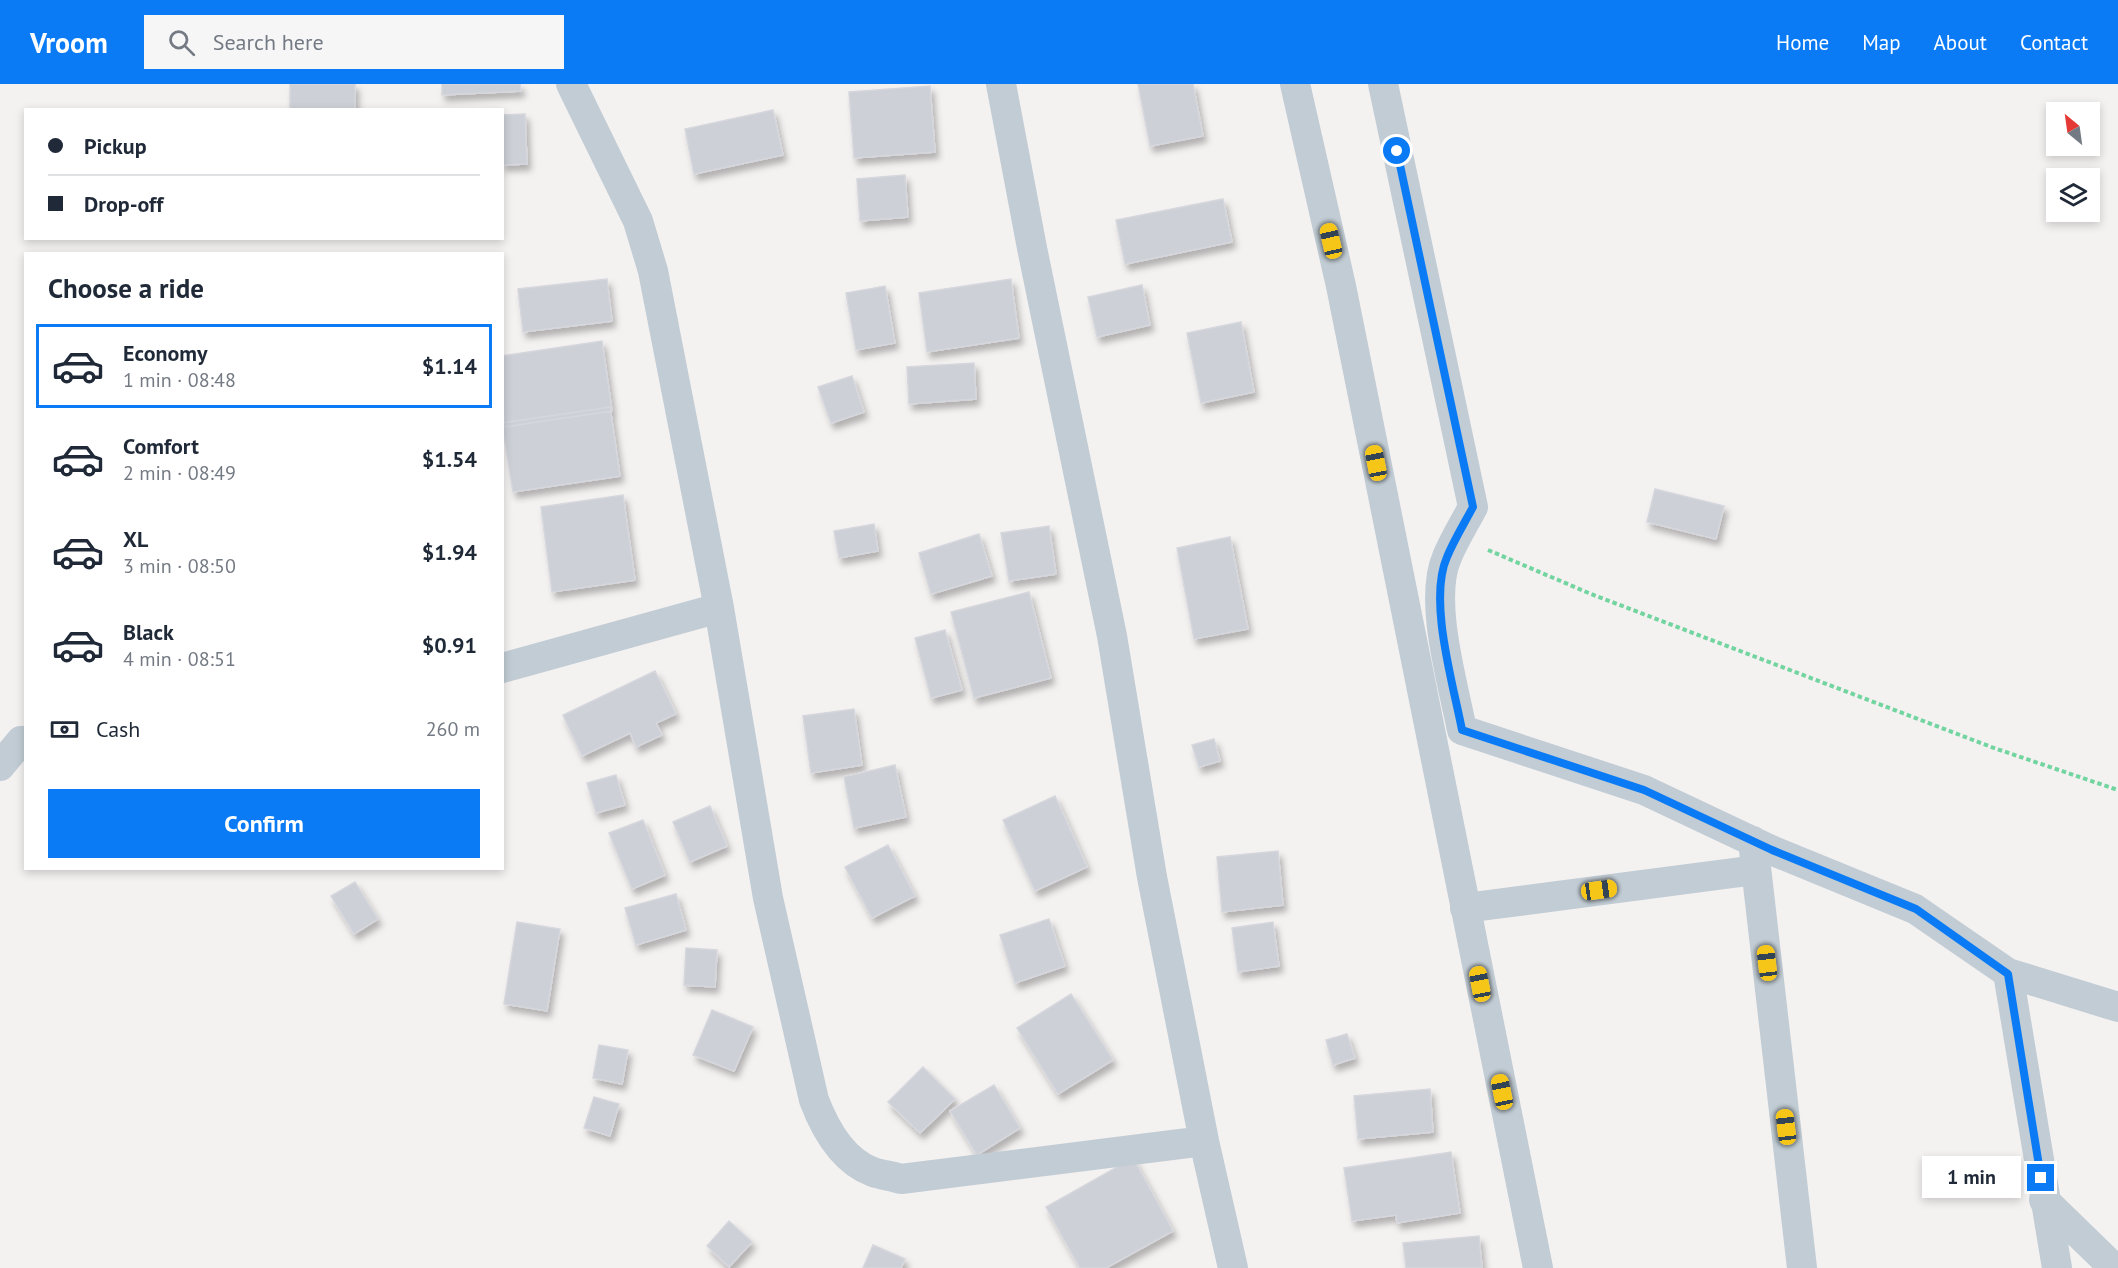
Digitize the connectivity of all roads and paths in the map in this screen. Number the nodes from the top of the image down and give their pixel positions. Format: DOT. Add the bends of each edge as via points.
graph roads {
  1 [pos="571,84"];
  2 [pos="1001,84"];
  3 [pos="1295,84"];
  4 [pos="1383,84"];
  5 [pos="1453,546"];
  6 [pos="718,608"];
  7 [pos="1440,614"];
  8 [pos="1407,618"];
  9 [pos="504,667"];
  10 [pos="24,741"];
  11 [pos="0,766"];
  12 [pos="2118,790"];
  13 [pos="1754,855"];
  14 [pos="1465,908"];
  15 [pos="2008,974"];
  16 [pos="2118,1007"];
  17 [pos="1204,1141"];
  18 [pos="2044,1200"];
  19 [pos="2118,1266"];
  20 [pos="1233,1268"];
  21 [pos="1538,1268"];
  22 [pos="1802,1268"];
  23 [pos="2057,1268"];
  1 -- 6 [label="street" via="638,221 653,271"];
  2 -- 17 [label="street" via="1112,636 1152,877"];
  3 -- 8 [label="street" via="1341,286"];
  4 -- 5 [label="street" via="1473,507"];
  5 -- 7 [label="street" via="1446,558 1441,584"];
  5 -- 12 [label="path" via="1458,537 1591,594 1994,748"];
  6 -- 9 [label="street"];
  6 -- 17 [label="street" via="768,898 814,1100 838,1145 872,1172 901,1179"];
  7 -- 8 [label="street"];
  7 -- 13 [label="street" via="1462,730 1644,790"];
  8 -- 14 [label="street"];
  10 -- 11 [label="street"];
  13 -- 14 [label="street"];
  13 -- 15 [label="street" via="1916,909"];
  13 -- 22 [label="street"];
  14 -- 21 [label="street"];
  15 -- 16 [label="street"];
  15 -- 18 [label="street"];
  17 -- 20 [label="street"];
  18 -- 19 [label="street" via="2111,1265"];
  18 -- 23 [label="street"];
}
